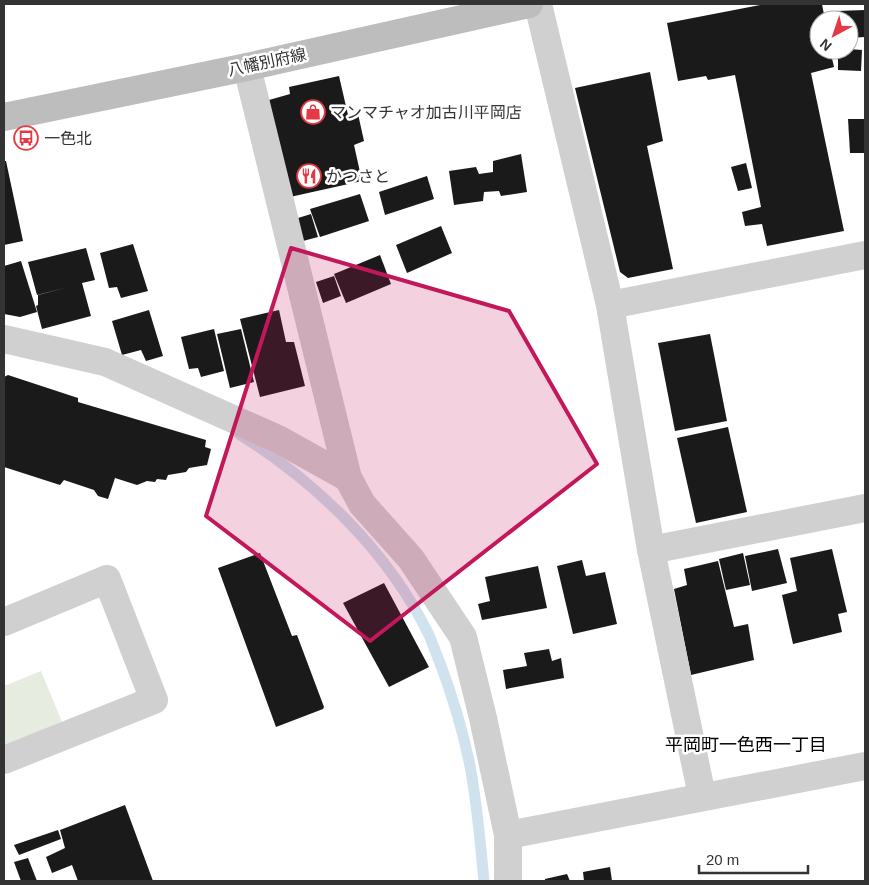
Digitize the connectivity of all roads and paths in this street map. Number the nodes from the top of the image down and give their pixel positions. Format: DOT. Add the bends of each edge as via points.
graph roads {
  1 [pos="529,4"];
  2 [pos="538,4"];
  3 [pos="246,67"];
  4 [pos="4,117"];
  5 [pos="865,255"];
  6 [pos="610,305"];
  7 [pos="4,338"];
  8 [pos="348,478"];
  9 [pos="865,508"];
  10 [pos="652,550"];
  11 [pos="4,622"];
  12 [pos="4,760"];
  13 [pos="865,766"];
  14 [pos="702,796"];
  15 [pos="508,834"];
  16 [pos="508,881"];
  1 -- 3 [label="main road, 八幡別府線"];
  2 -- 6 [label="street"];
  3 -- 4 [label="main road, 八幡別府線"];
  3 -- 8 [label="street"];
  5 -- 6 [label="street"];
  6 -- 10 [label="street"];
  7 -- 8 [label="street" via="105,362 278,439"];
  8 -- 15 [label="street" via="362,504 411,559 464,637"];
  9 -- 10 [label="street"];
  10 -- 14 [label="street"];
  11 -- 12 [label="street" via="107,579 154,700"];
  13 -- 14 [label="street"];
  14 -- 15 [label="street"];
  15 -- 16 [label="street"];
}
